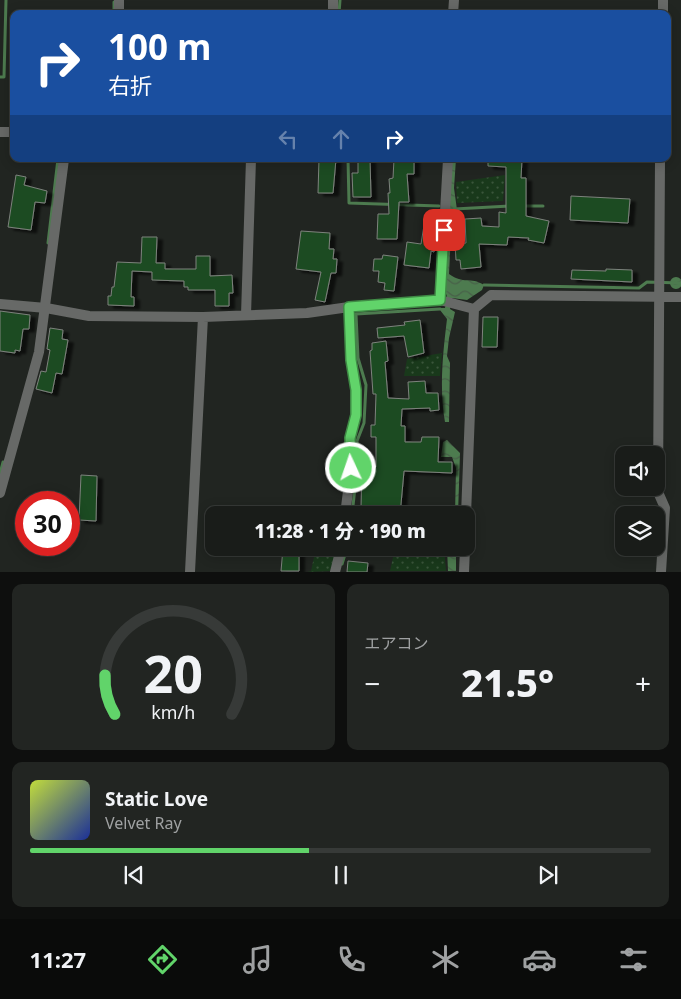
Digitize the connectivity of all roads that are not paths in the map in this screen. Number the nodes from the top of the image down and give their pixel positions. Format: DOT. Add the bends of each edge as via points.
graph roads {
  1 [pos="64,162"];
  2 [pos="251,162"];
  3 [pos="448,162"];
  4 [pos="660,162"];
  5 [pos="660,287"];
  6 [pos="681,297"];
  7 [pos="440,300"];
  8 [pos="0,304"];
  9 [pos="349,307"];
  10 [pos="46,308"];
  11 [pos="474,309"];
  12 [pos="246,315"];
  13 [pos="203,317"];
  14 [pos="0,493"];
  15 [pos="346,506"];
  16 [pos="466,506"];
  17 [pos="339,556"];
  18 [pos="465,556"];
  19 [pos="464,571"];
  20 [pos="190,572"];
  21 [pos="335,572"];
  22 [pos="660,572"];
  1 -- 10 [label="street"];
  2 -- 12 [label="street"];
  3 -- 7 [label="street"];
  4 -- 5 [label="street"];
  5 -- 6 [label="street"];
  5 -- 11 [label="street" via="491,295"];
  5 -- 22 [label="street" via="658,492 665,508"];
  7 -- 9 [label="street"];
  7 -- 11 [label="street"];
  8 -- 10 [label="street"];
  9 -- 12 [label="street" via="307,313"];
  9 -- 15 [label="street" via="356,415 350,438 351,468"];
  10 -- 13 [label="street" via="90,316"];
  10 -- 14 [label="street" via="39,352"];
  11 -- 16 [label="street"];
  12 -- 13 [label="street"];
  13 -- 20 [label="street"];
  17 -- 21 [label="street"];
  18 -- 19 [label="street"];
}
